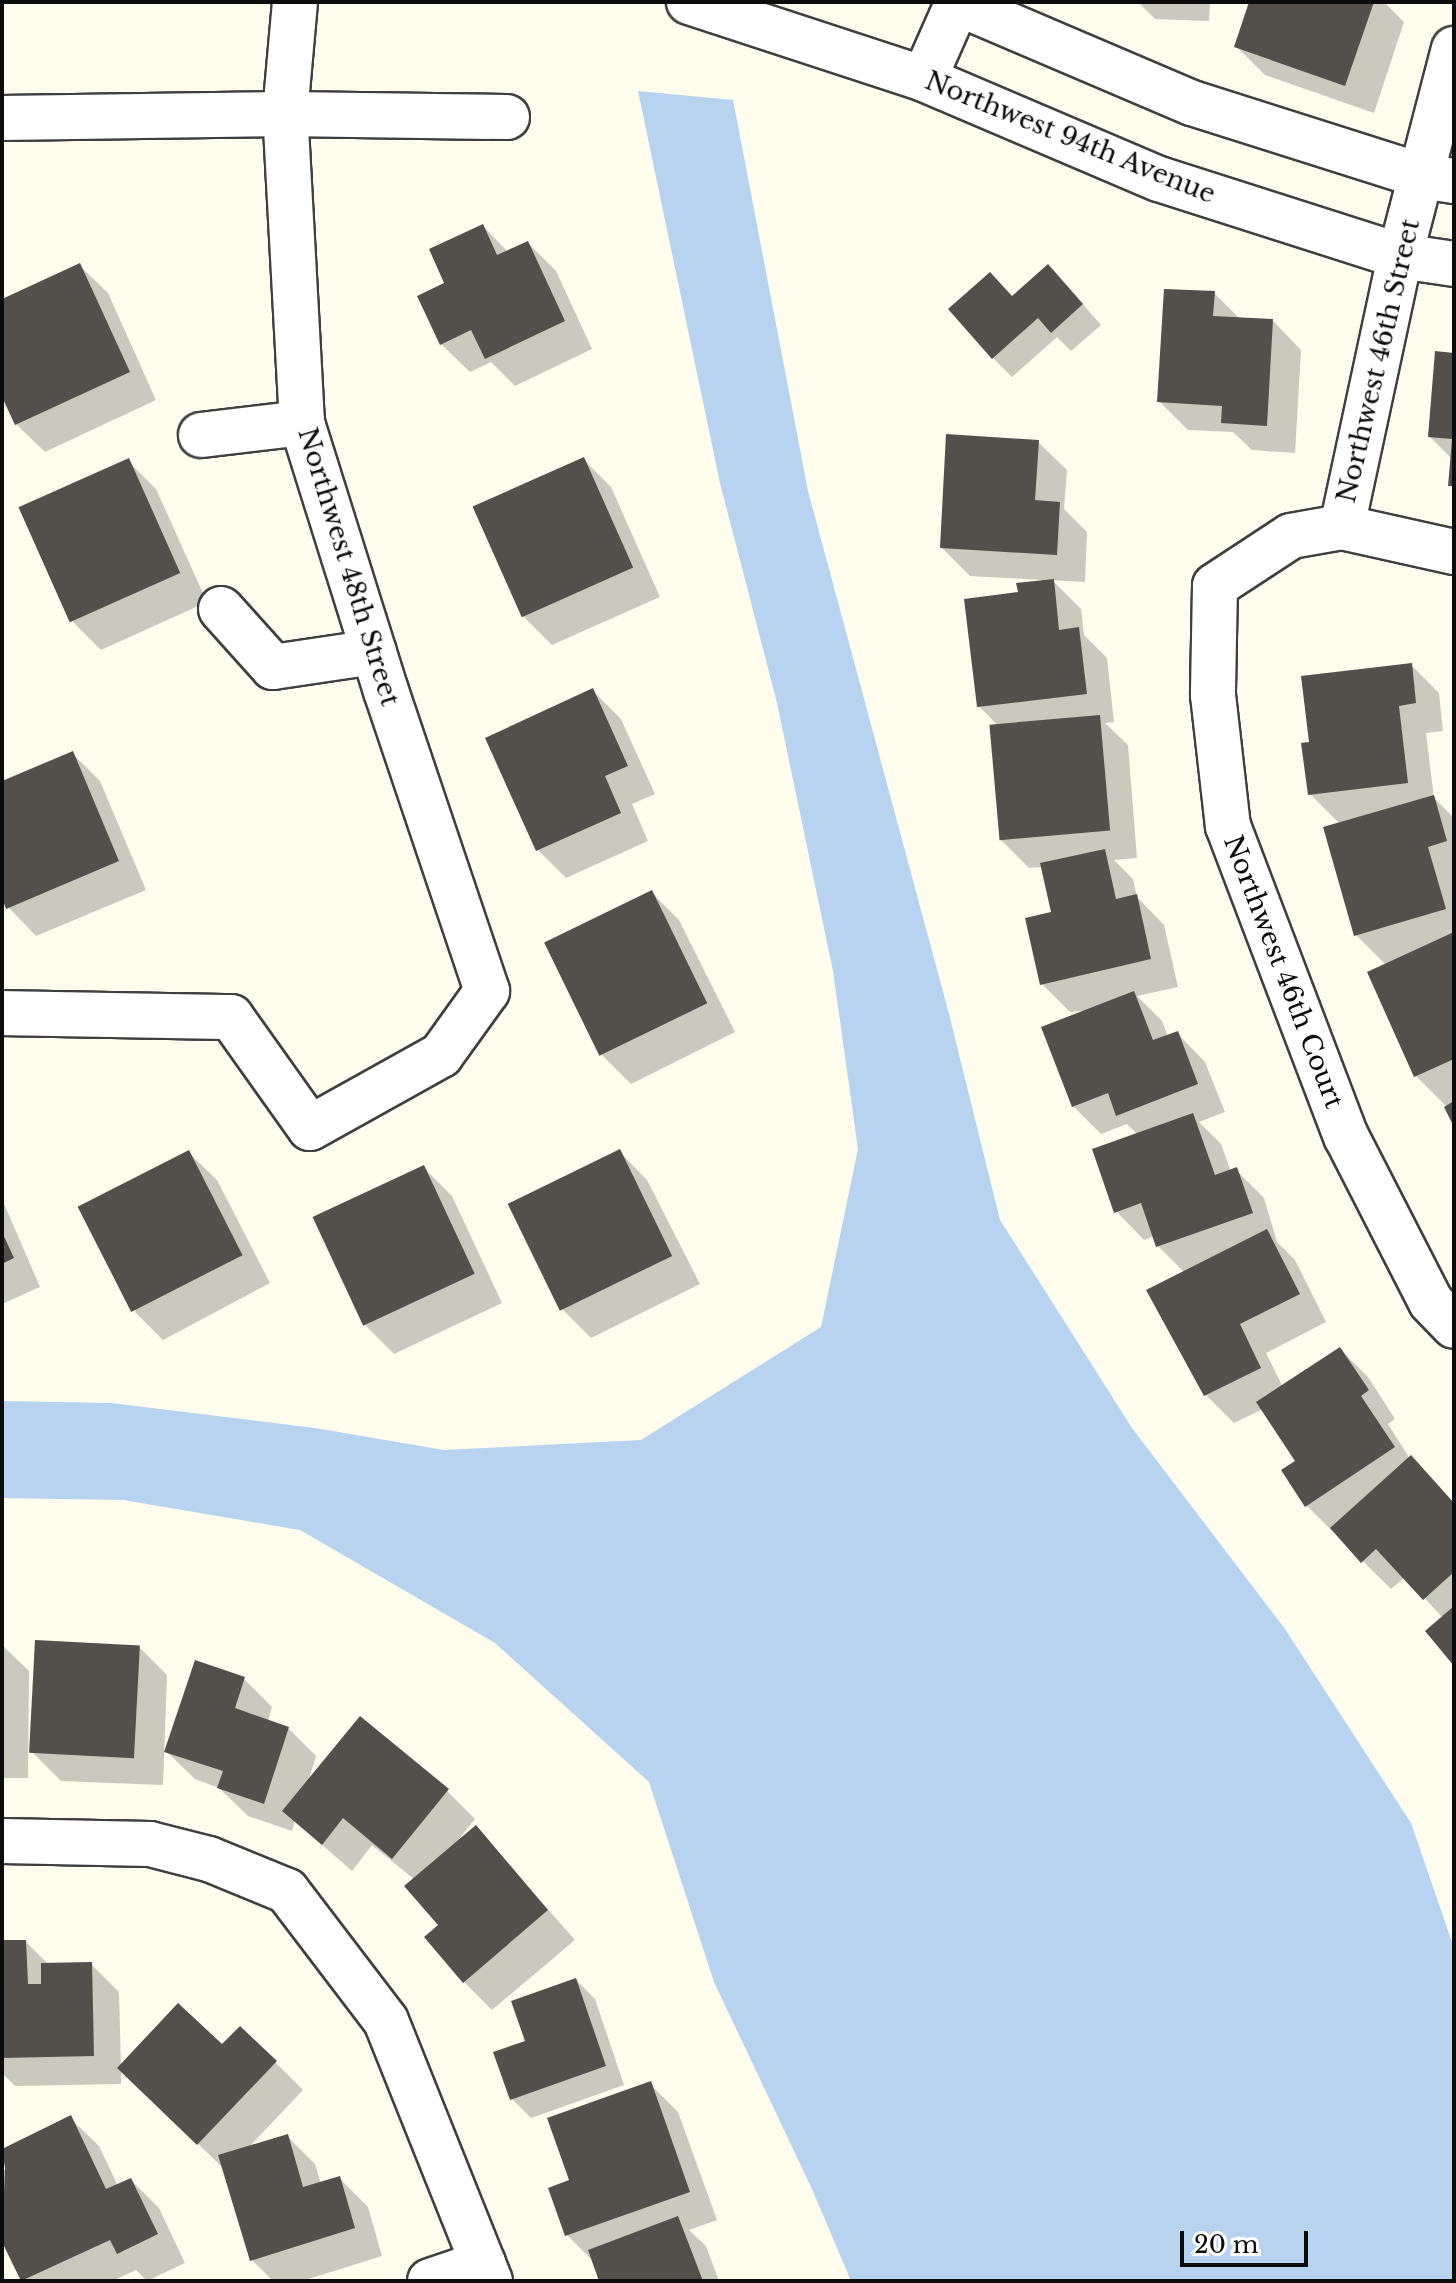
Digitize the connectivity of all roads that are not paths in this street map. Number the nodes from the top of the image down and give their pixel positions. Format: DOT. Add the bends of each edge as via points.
graph roads {
  1 [pos="295,2"];
  2 [pos="689,2"];
  3 [pos="957,2"];
  4 [pos="1454,49"];
  5 [pos="924,79"];
  6 [pos="285,114"];
  7 [pos="507,117"];
  8 [pos="2,118"];
  9 [pos="1438,178"];
  10 [pos="1400,256"];
  11 [pos="1454,264"];
  12 [pos="302,423"];
  13 [pos="201,435"];
  14 [pos="1342,527"];
  15 [pos="1454,552"];
  16 [pos="221,609"];
  17 [pos="374,652"];
  18 [pos="2,1013"];
  19 [pos="1454,1326"];
  20 [pos="2,1841"];
  21 [pos="487,2272"];
  22 [pos="430,2281"];
  1 -- 6 [label="street, Northwest 48th Street"];
  2 -- 5 [label="street, Northwest 94th Avenue"];
  3 -- 5 [label="street"];
  3 -- 9 [label="street" via="1192,103"];
  4 -- 9 [label="street, Northwest 46th Street"];
  5 -- 10 [label="street, Northwest 94th Avenue" via="1159,179"];
  6 -- 7 [label="street"];
  6 -- 8 [label="street"];
  6 -- 12 [label="street, Northwest 48th Street"];
  9 -- 10 [label="street, Northwest 46th Street"];
  10 -- 11 [label="street, Northwest 94th Avenue"];
  10 -- 14 [label="street, Northwest 46th Street"];
  12 -- 13 [label="street"];
  12 -- 17 [label="street, Northwest 48th Street"];
  14 -- 15 [label="street, Northwest 46th Street"];
  14 -- 19 [label="street, Northwest 46th Court" via="1291,536 1215,586 1213,695 1228,826 1346,1136 1431,1302"];
  16 -- 17 [label="street" via="273,667"];
  17 -- 18 [label="street, Northwest 48th Street" via="487,991 441,1055 310,1128 231,1017"];
  20 -- 21 [label="street" via="150,1844 209,1859 287,1891 386,2021"];
  21 -- 22 [label="street"];
}
